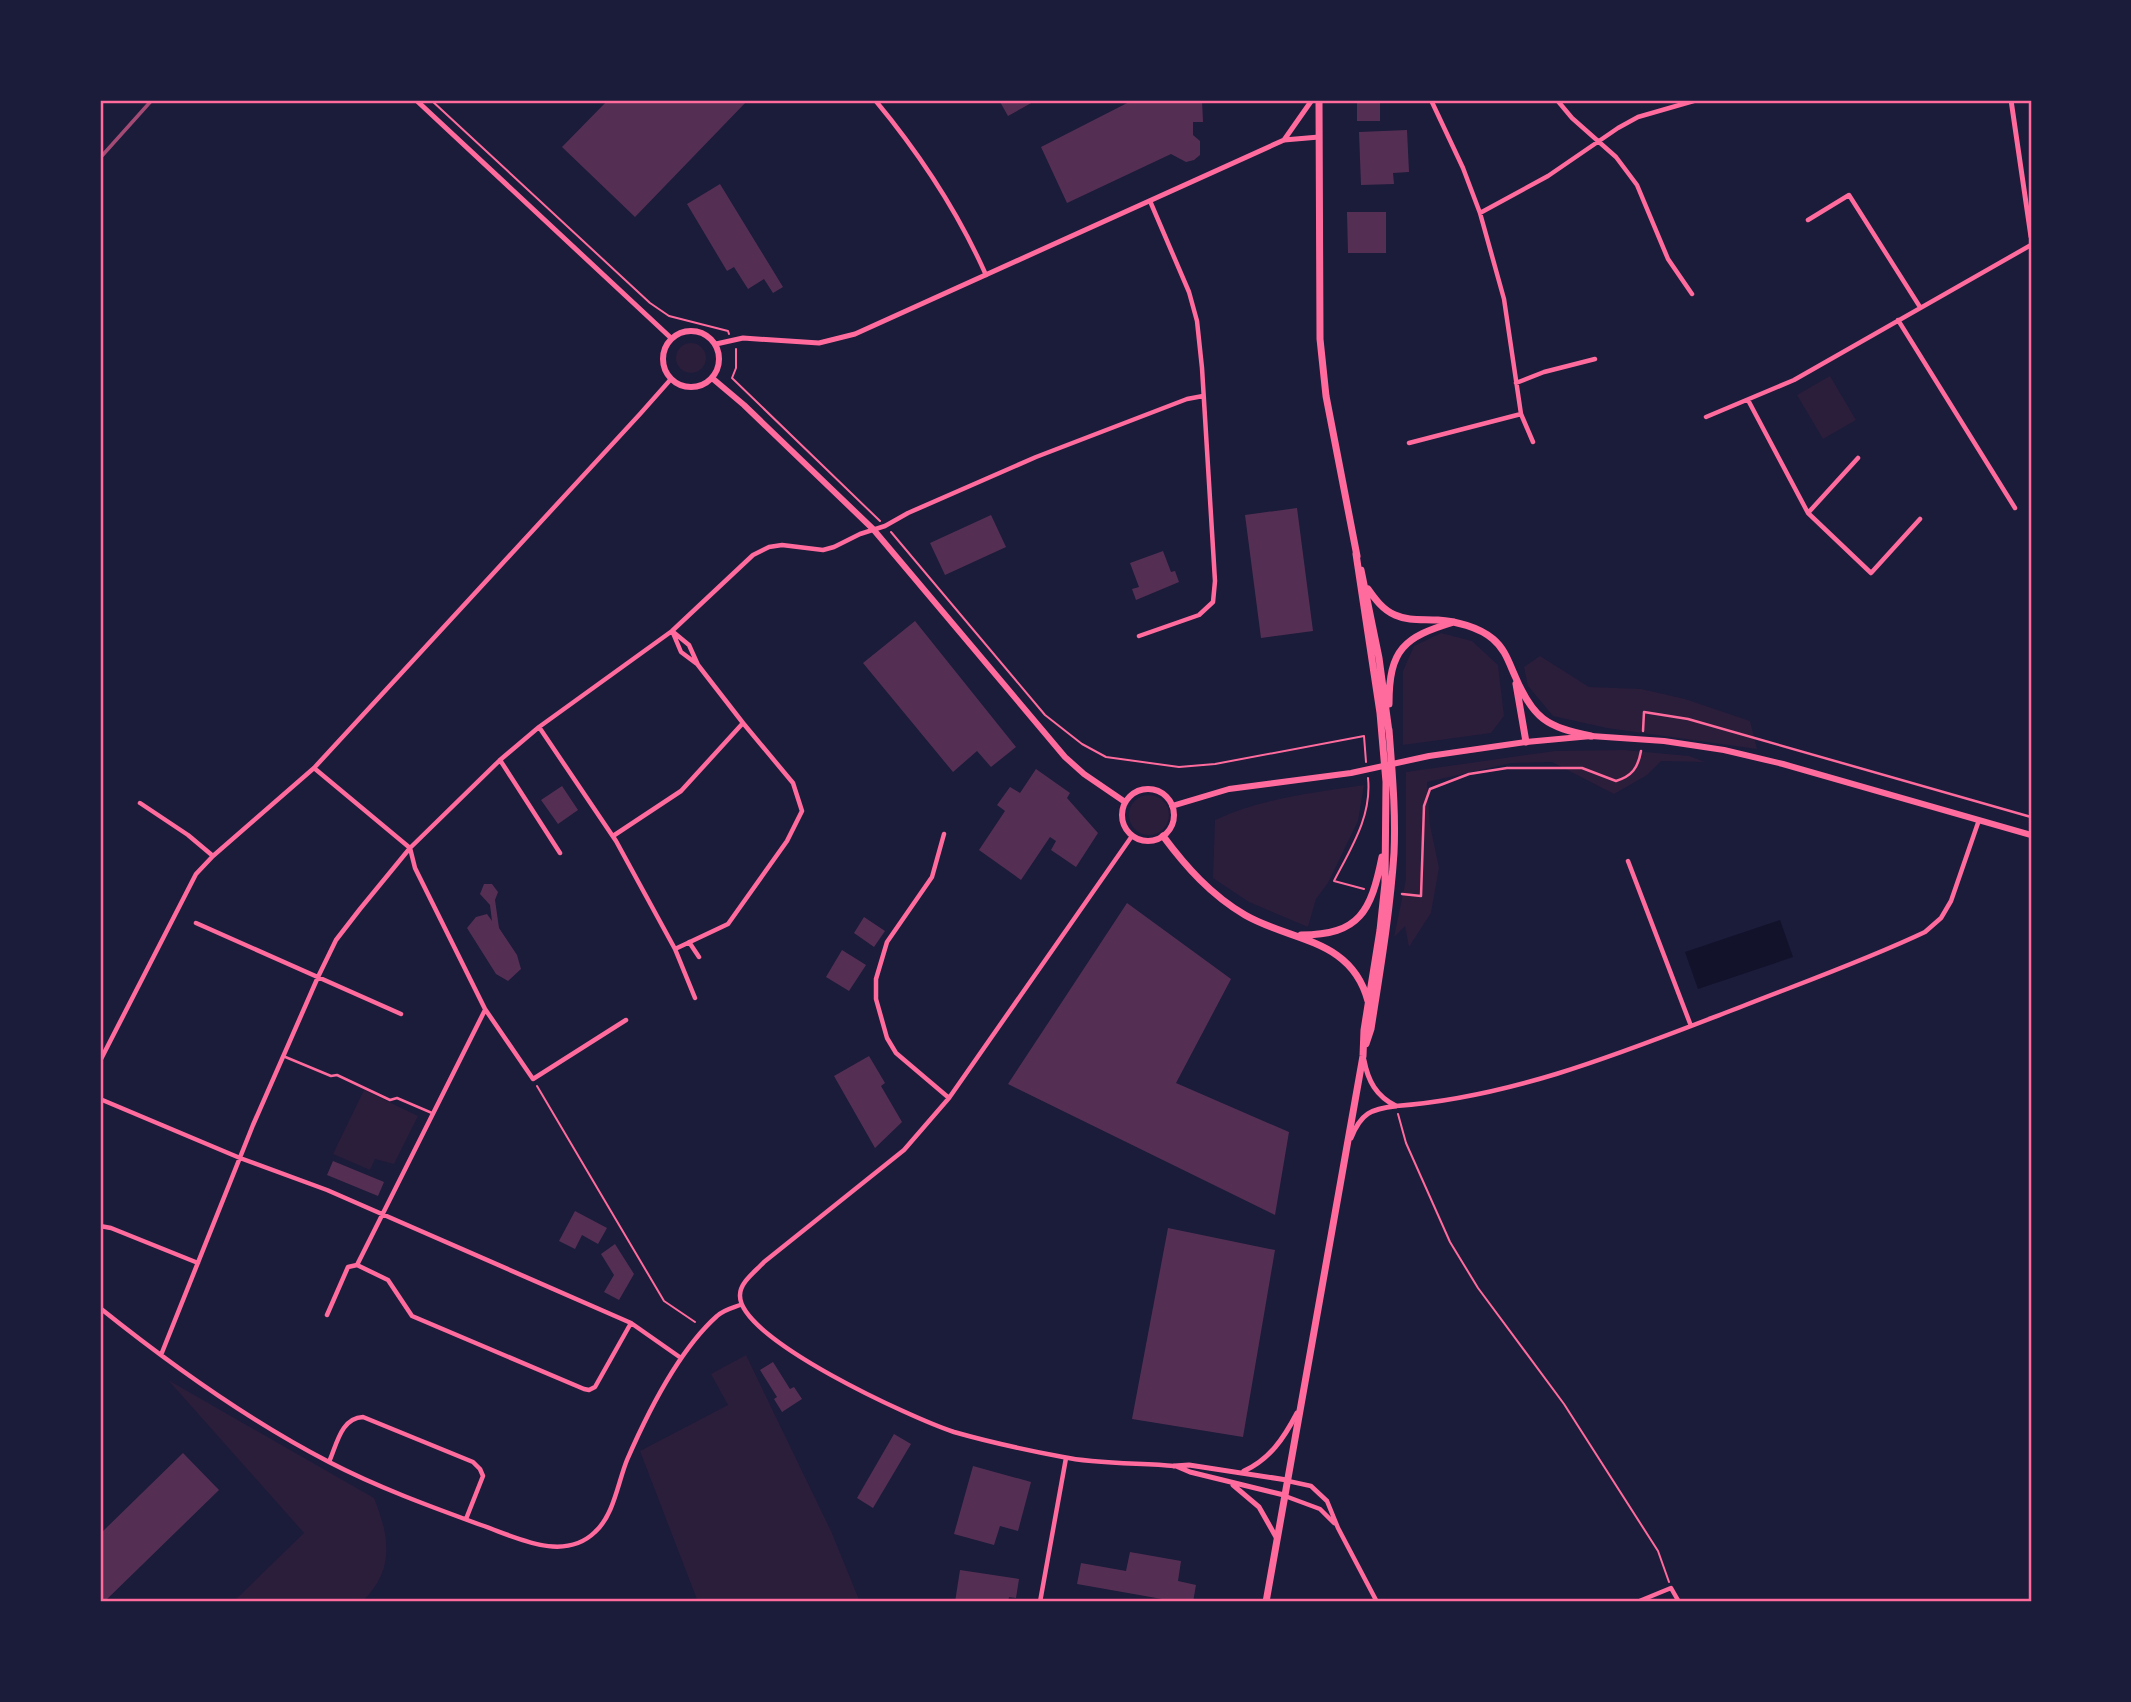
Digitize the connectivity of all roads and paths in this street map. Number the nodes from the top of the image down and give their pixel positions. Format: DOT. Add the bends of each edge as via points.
graph roads {
  1 [pos="416,100"];
  2 [pos="430,100"];
  3 [pos="875,100"];
  4 [pos="1312,100"];
  5 [pos="1319,100"];
  6 [pos="1431,100"];
  7 [pos="1556,100"];
  8 [pos="1697,100"];
  9 [pos="2011,100"];
  10 [pos="1319,137"];
  11 [pos="1284,140"];
  12 [pos="1599,141"];
  13 [pos="1150,201"];
  14 [pos="1480,213"];
  15 [pos="1808,220"];
  16 [pos="2031,237"];
  17 [pos="2031,245"];
  18 [pos="986,275"];
  19 [pos="1692,294"];
  20 [pos="1920,307"];
  21 [pos="1898,320"];
  22 [pos="671,338"];
  23 [pos="732,341"];
  24 [pos="716,344"];
  25 [pos="1595,359"];
  26 [pos="712,378"];
  27 [pos="670,379"];
  28 [pos="1516,383"];
  29 [pos="1203,396"];
  30 [pos="1748,400"];
  31 [pos="1521,414"];
  32 [pos="1706,416"];
  33 [pos="1533,442"];
  34 [pos="1409,443"];
  35 [pos="1858,458"];
  36 [pos="2015,508"];
  37 [pos="1808,513"];
  38 [pos="1920,519"];
  39 [pos="885,526"];
  40 [pos="873,529"];
  41 [pos="1356,554"];
  42 [pos="1366,585"];
  43 [pos="1454,622"];
  44 [pos="672,631"];
  45 [pos="1139,636"];
  46 [pos="698,664"];
  47 [pos="1515,678"];
  48 [pos="743,723"];
  49 [pos="539,727"];
  50 [pos="1643,731"];
  51 [pos="1389,732"];
  52 [pos="1591,736"];
  53 [pos="1525,742"];
  54 [pos="1641,751"];
  55 [pos="500,760"];
  56 [pos="1366,763"];
  57 [pos="314,768"];
  58 [pos="1368,776"];
  59 [pos="1125,802"];
  60 [pos="140,803"];
  61 [pos="1172,806"];
  62 [pos="2031,817"];
  63 [pos="1979,820"];
  64 [pos="944,834"];
  65 [pos="1386,835"];
  66 [pos="2031,835"];
  67 [pos="613,836"];
  68 [pos="1132,836"];
  69 [pos="1163,836"];
  70 [pos="410,848"];
  71 [pos="560,853"];
  72 [pos="212,856"];
  73 [pos="1628,860"];
  74 [pos="1365,889"];
  75 [pos="1402,894"];
  76 [pos="196,923"];
  77 [pos="1293,935"];
  78 [pos="689,942"];
  79 [pos="675,949"];
  80 [pos="699,957"];
  81 [pos="318,977"];
  82 [pos="695,998"];
  83 [pos="1368,1003"];
  84 [pos="485,1009"];
  85 [pos="401,1014"];
  86 [pos="626,1020"];
  87 [pos="1691,1026"];
  88 [pos="1364,1054"];
  89 [pos="283,1056"];
  90 [pos="100,1061"];
  91 [pos="533,1079"];
  92 [pos="948,1098"];
  93 [pos="100,1099"];
  94 [pos="1396,1107"];
  95 [pos="434,1113"];
  96 [pos="1346,1150"];
  97 [pos="240,1158"];
  98 [pos="382,1213"];
  99 [pos="100,1226"];
  100 [pos="198,1263"];
  101 [pos="357,1265"];
  102 [pos="740,1305"];
  103 [pos="100,1308"];
  104 [pos="327,1315"];
  105 [pos="695,1322"];
  106 [pos="631,1323"];
  107 [pos="161,1355"];
  108 [pos="681,1358"];
  109 [pos="1299,1410"];
  110 [pos="1066,1458"];
  111 [pos="329,1462"];
  112 [pos="1174,1466"];
  113 [pos="1241,1472"];
  114 [pos="1287,1480"];
  115 [pos="1227,1482"];
  116 [pos="1284,1495"];
  117 [pos="466,1519"];
  118 [pos="1338,1528"];
  119 [pos="1276,1536"];
  120 [pos="1671,1588"];
  121 [pos="1040,1602"];
  122 [pos="1266,1602"];
  123 [pos="1377,1602"];
  124 [pos="1637,1602"];
  125 [pos="1679,1602"];
  1 -- 22 [label="street"];
  2 -- 23 [label="path" via="650,303 669,316 728,331"];
  3 -- 18 [label="street" via="936,184"];
  4 -- 11 [label="street"];
  5 -- 10 [label="main road"];
  6 -- 14 [label="street"];
  7 -- 12 [label="street"];
  8 -- 12 [label="street" via="1638,117"];
  9 -- 16 [label="street"];
  10 -- 11 [label="street"];
  10 -- 41 [label="main road" via="1326,396"];
  11 -- 13 [label="street"];
  12 -- 14 [label="street" via="1548,176"];
  12 -- 19 [label="street" via="1637,184 1668,259"];
  13 -- 18 [label="street"];
  13 -- 29 [label="street" via="1192,302"];
  14 -- 28 [label="street" via="1504,299"];
  15 -- 20 [label="street" via="1849,195"];
  17 -- 20 [label="street"];
  18 -- 23 [label="street" via="838,340 801,344 763,338"];
  20 -- 21 [label="street"];
  21 -- 30 [label="street" via="1794,380"];
  21 -- 36 [label="street"];
  22 -- 24 [label="main road" via="695,330"];
  22 -- 27 [label="main road" via="663,363"];
  23 -- 24 [label="street"];
  23 -- 39 [label="path" via="736,368 732,378"];
  24 -- 26 [label="main road" via="719,362"];
  25 -- 28 [label="street"];
  26 -- 27 [label="main road" via="696,387"];
  26 -- 40 [label="main road"];
  27 -- 57 [label="street"];
  28 -- 31 [label="street"];
  29 -- 39 [label="street" via="1036,457"];
  29 -- 45 [label="street" via="1216,581 1213,602 1199,615"];
  30 -- 32 [label="street"];
  30 -- 37 [label="street"];
  31 -- 33 [label="street"];
  31 -- 34 [label="street"];
  35 -- 37 [label="street"];
  37 -- 38 [label="street" via="1871,573"];
  39 -- 40 [label="street"];
  39 -- 56 [label="path" via="1045,715 1106,757 1179,767 1364,736"];
  40 -- 44 [label="street" via="823,550 782,545 753,555"];
  40 -- 59 [label="main road" via="1066,757"];
  41 -- 42 [label="main road"];
  41 -- 65 [label="main road" via="1380,713"];
  42 -- 43 [label="main road" via="1393,615"];
  42 -- 51 [label="main road"];
  43 -- 47 [label="main road" via="1493,639"];
  43 -- 51 [label="main road" via="1418,634 1399,651 1390,682"];
  44 -- 46 [label="street" via="689,645"];
  44 -- 46 [label="street" via="681,652"];
  44 -- 49 [label="street"];
  46 -- 48 [label="street"];
  47 -- 52 [label="main road" via="1545,722"];
  47 -- 53 [label="main road"];
  48 -- 67 [label="street" via="681,791"];
  48 -- 78 [label="street" via="793,783 802,811 787,841 728,924"];
  49 -- 55 [label="street"];
  49 -- 67 [label="street"];
  50 -- 62 [label="lane" via="1644,712 1688,719"];
  51 -- 88 [label="main road" via="1394,851 1387,932"];
  52 -- 53 [label="main road"];
  52 -- 63 [label="main road" via="1724,750"];
  53 -- 61 [label="main road" via="1229,789"];
  54 -- 75 [label="lane" via="1630,776 1616,781 1582,768 1507,768 1469,774 1430,789 1424,806 1421,897"];
  55 -- 70 [label="street"];
  55 -- 71 [label="street"];
  57 -- 70 [label="street"];
  57 -- 72 [label="street"];
  58 -- 74 [label="path" via="1365,818 1334,881"];
  59 -- 61 [label="main road" via="1132,794 1149,789 1165,795"];
  59 -- 68 [label="main road" via="1122,816"];
  60 -- 72 [label="street"];
  61 -- 69 [label="main road" via="1174,818"];
  63 -- 66 [label="main road"];
  63 -- 87 [label="street" via="1951,901 1926,932"];
  64 -- 92 [label="street" via="932,877 887,942 876,979 876,999 896,1053"];
  65 -- 77 [label="main road" via="1366,909 1350,926 1333,933"];
  65 -- 83 [label="main road" via="1380,930"];
  67 -- 79 [label="street"];
  68 -- 69 [label="main road" via="1143,841"];
  68 -- 92 [label="street"];
  69 -- 77 [label="main road" via="1190,871 1222,900 1268,927"];
  70 -- 81 [label="street" via="336,940"];
  70 -- 84 [label="street" via="415,868"];
  72 -- 90 [label="street" via="196,874"];
  73 -- 87 [label="street"];
  76 -- 81 [label="street"];
  77 -- 83 [label="main road" via="1341,957 1361,984"];
  78 -- 79 [label="street"];
  78 -- 80 [label="street"];
  79 -- 82 [label="street"];
  81 -- 85 [label="street"];
  81 -- 89 [label="street"];
  83 -- 88 [label="main road"];
  84 -- 91 [label="street"];
  84 -- 95 [label="street"];
  86 -- 91 [label="street"];
  87 -- 94 [label="street" via="1519,1085 1456,1100"];
  88 -- 94 [label="street" via="1371,1084"];
  88 -- 96 [label="main road"];
  89 -- 95 [label="lane"];
  89 -- 97 [label="street"];
  91 -- 105 [label="path" via="664,1301"];
  92 -- 102 [label="street" via="904,1150 764,1262 745,1281 739,1292"];
  93 -- 97 [label="street"];
  94 -- 96 [label="street" via="1364,1116"];
  94 -- 120 [label="path" via="1406,1143 1450,1242 1478,1288 1564,1404 1658,1552"];
  95 -- 98 [label="street"];
  96 -- 109 [label="main road"];
  97 -- 98 [label="street"];
  97 -- 100 [label="street"];
  98 -- 101 [label="street"];
  98 -- 106 [label="street"];
  99 -- 100 [label="street"];
  100 -- 107 [label="street"];
  101 -- 104 [label="street" via="348,1267"];
  101 -- 106 [label="street" via="388,1280 412,1316 584,1389 595,1387"];
  102 -- 108 [label="street" via="717,1316"];
  102 -- 110 [label="street" via="750,1320 793,1352 897,1409 952,1431"];
  103 -- 107 [label="street"];
  106 -- 108 [label="street"];
  107 -- 111 [label="street" via="256,1420"];
  108 -- 117 [label="street" via="627,1460 608,1513 585,1541 560,1548 538,1545"];
  109 -- 113 [label="street" via="1276,1448"];
  109 -- 114 [label="main road"];
  110 -- 112 [label="street"];
  110 -- 121 [label="street"];
  111 -- 117 [label="street"];
  111 -- 117 [label="street" via="347,1422 363,1416 473,1462 483,1476"];
  112 -- 113 [label="street"];
  112 -- 115 [label="street"];
  113 -- 114 [label="street"];
  114 -- 116 [label="main road"];
  114 -- 118 [label="street" via="1311,1486 1321,1494"];
  115 -- 116 [label="street"];
  115 -- 119 [label="street" via="1259,1507"];
  116 -- 118 [label="street" via="1320,1509"];
  116 -- 119 [label="main road"];
  118 -- 123 [label="street"];
  119 -- 122 [label="main road"];
  120 -- 124 [label="street"];
  120 -- 125 [label="street"];
}
